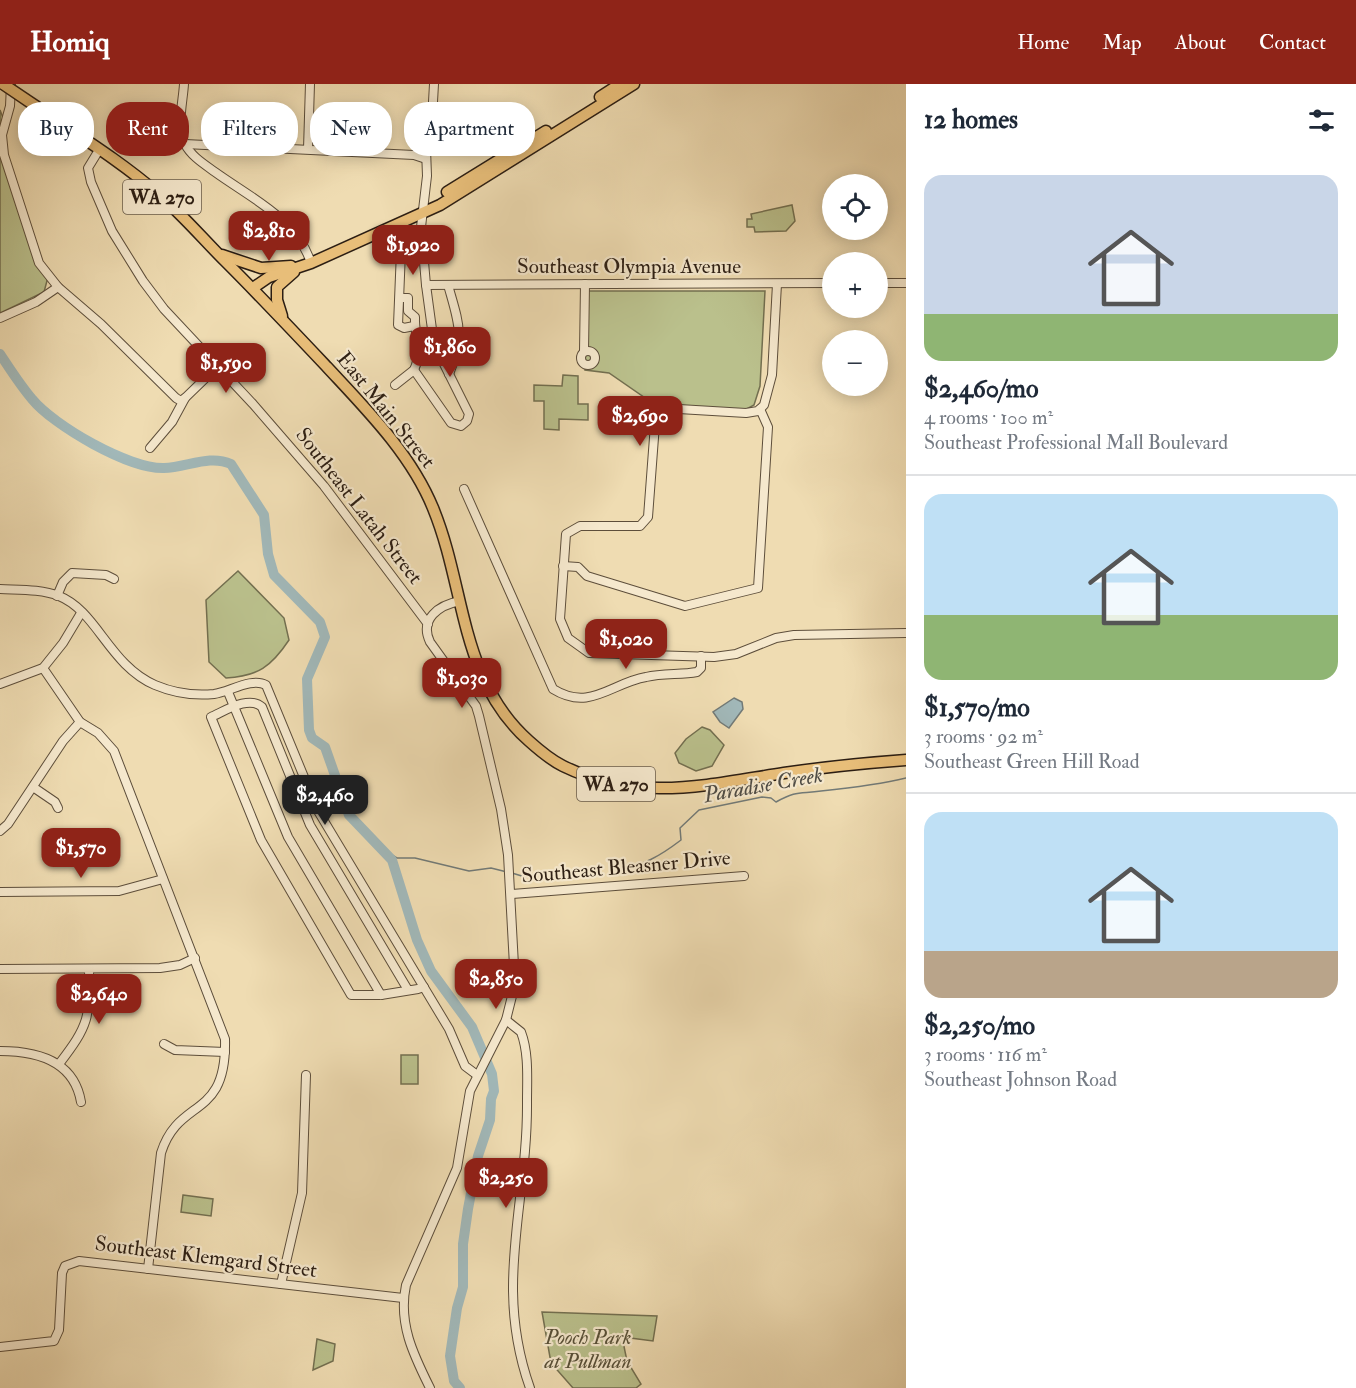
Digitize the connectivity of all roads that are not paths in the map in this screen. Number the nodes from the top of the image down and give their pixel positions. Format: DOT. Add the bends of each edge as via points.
graph roads {
  1 [pos="3,84"];
  2 [pos="11,84"];
  3 [pos="184,84"];
  4 [pos="310,84"];
  5 [pos="434,84"];
  6 [pos="620,84"];
  7 [pos="634,84"];
  8 [pos="183,102"];
  9 [pos="189,144"];
  10 [pos="189,148"];
  11 [pos="308,148"];
  12 [pos="99,150"];
  13 [pos="426,159"];
  14 [pos="424,211"];
  15 [pos="402,222"];
  16 [pos="218,253"];
  17 [pos="306,265"];
  18 [pos="822,283"];
  19 [pos="888,283"];
  20 [pos="906,283"];
  21 [pos="585,284"];
  22 [pos="777,284"];
  23 [pos="426,285"];
  24 [pos="448,285"];
  25 [pos="58,287"];
  26 [pos="253,288"];
  27 [pos="400,298"];
  28 [pos="0,318"];
  29 [pos="284,320"];
  30 [pos="414,326"];
  31 [pos="584,351"];
  32 [pos="443,363"];
  33 [pos="455,363"];
  34 [pos="217,367"];
  35 [pos="414,370"];
  36 [pos="449,374"];
  37 [pos="395,385"];
  38 [pos="185,398"];
  39 [pos="760,409"];
  40 [pos="150,448"];
  41 [pos="464,489"];
  42 [pos="562,566"];
  43 [pos="114,579"];
  44 [pos="0,589"];
  45 [pos="57,596"];
  46 [pos="460,601"];
  47 [pos="81,613"];
  48 [pos="428,624"];
  49 [pos="906,633"];
  50 [pos="701,657"];
  51 [pos="43,668"];
  52 [pos="0,684"];
  53 [pos="228,692"];
  54 [pos="233,707"];
  55 [pos="80,722"];
  56 [pos="906,760"];
  57 [pos="33,787"];
  58 [pos="58,808"];
  59 [pos="0,831"];
  60 [pos="744,876"];
  61 [pos="164,879"];
  62 [pos="0,892"];
  63 [pos="512,894"];
  64 [pos="195,958"];
  65 [pos="0,969"];
  66 [pos="89,969"];
  67 [pos="424,987"];
  68 [pos="408,990"];
  69 [pos="381,995"];
  70 [pos="506,1020"];
  71 [pos="164,1044"];
  72 [pos="0,1051"];
  73 [pos="225,1052"];
  74 [pos="59,1064"];
  75 [pos="478,1072"];
  76 [pos="306,1076"];
  77 [pos="81,1102"];
  78 [pos="148,1269"];
  79 [pos="281,1284"];
  80 [pos="403,1298"];
  81 [pos="0,1347"];
  82 [pos="430,1388"];
  83 [pos="530,1388"];
  1 -- 12 [label="main road, East Main Street / WA 270, bridge"];
  2 -- 25 [label="street" via="2,135 4,155 39,263"];
  3 -- 8 [label="street"];
  4 -- 11 [label="street"];
  5 -- 13 [label="street"];
  6 -- 14 [label="main road" via="435,200"];
  7 -- 14 [label="main road" via="440,205"];
  9 -- 11 [label="street"];
  10 -- 17 [label="street" via="201,162 293,228 307,250"];
  11 -- 13 [label="street"];
  12 -- 16 [label="main road, East Main Street / WA 270" via="154,190"];
  12 -- 34 [label="street, Southeast Latah Street" via="90,162 89,175 125,255 164,309"];
  13 -- 14 [label="street"];
  14 -- 15 [label="main road"];
  14 -- 23 [label="street" via="421,227"];
  15 -- 17 [label="main road"];
  15 -- 27 [label="street" via="405,238 400,251"];
  16 -- 17 [label="main road" via="261,268"];
  16 -- 26 [label="main road, East Main Street / WA 270"];
  17 -- 26 [label="main road" via="269,277"];
  17 -- 29 [label="main road" via="277,287"];
  18 -- 22 [label="street, Southeast Olympia Avenue"];
  19 -- 20 [label="street"];
  21 -- 22 [label="street, Southeast Olympia Avenue"];
  21 -- 24 [label="street, Southeast Olympia Avenue"];
  21 -- 31 [label="street"];
  22 -- 39 [label="street" via="771,386"];
  23 -- 24 [label="street, Southeast Olympia Avenue"];
  23 -- 32 [label="street" via="434,344"];
  24 -- 33 [label="street" via="461,336"];
  25 -- 28 [label="street"];
  25 -- 38 [label="street" via="176,398"];
  26 -- 29 [label="main road, East Main Street / WA 270"];
  27 -- 30 [label="street" via="408,298"];
  27 -- 30 [label="street" via="398,325"];
  29 -- 46 [label="main road, East Main Street / WA 270" via="363,406 419,480 447,548"];
  30 -- 35 [label="street" via="419,332"];
  32 -- 33 [label="street"];
  32 -- 36 [label="street"];
  33 -- 36 [label="street"];
  34 -- 38 [label="street"];
  34 -- 48 [label="street, Southeast Latah Street" via="324,486"];
  35 -- 36 [label="street" via="450,423 461,426 469,414"];
  35 -- 37 [label="street"];
  38 -- 40 [label="street" via="172,422"];
  39 -- 42 [label="street" via="746,413 658,409 654,417 646,520 636,527 572,528 565,538"];
  39 -- 42 [label="street" via="768,427 758,588 685,606 587,576 578,567"];
  41 -- 50 [label="street" via="553,689 578,699 592,697 645,677 698,672"];
  42 -- 50 [label="street" via="561,619 568,638 579,648 597,655"];
  43 -- 45 [label="street" via="106,574 72,573"];
  44 -- 45 [label="street"];
  45 -- 47 [label="street"];
  46 -- 48 [label="street" via="438,608"];
  46 -- 56 [label="main road, East Main Street / WA 270" via="479,672 494,702 516,729 561,766 602,781 641,789 678,789"];
  47 -- 51 [label="street"];
  47 -- 53 [label="street" via="116,657 147,681 186,694"];
  48 -- 63 [label="street, Southeast Latah Street" via="430,642 479,716 501,809"];
  49 -- 50 [label="street" via="794,635 736,654"];
  51 -- 52 [label="street"];
  51 -- 55 [label="street"];
  53 -- 54 [label="street"];
  53 -- 67 [label="street" via="257,682 266,685 318,811"];
  54 -- 68 [label="street" via="249,702 262,707 310,825"];
  54 -- 69 [label="street" via="288,837"];
  54 -- 69 [label="street" via="211,717 257,830 351,995"];
  55 -- 57 [label="street"];
  55 -- 61 [label="street" via="114,751"];
  57 -- 58 [label="street"];
  57 -- 59 [label="street"];
  60 -- 63 [label="street, Southeast Bleasner Drive"];
  61 -- 62 [label="street" via="119,891"];
  61 -- 64 [label="street"];
  63 -- 70 [label="street, Southeast Latah Street" via="516,976"];
  64 -- 66 [label="street" via="171,967"];
  64 -- 73 [label="street" via="225,1039"];
  65 -- 66 [label="street"];
  66 -- 74 [label="street" via="90,1011 86,1026"];
  67 -- 68 [label="street"];
  67 -- 75 [label="street" via="465,1066"];
  68 -- 69 [label="street"];
  70 -- 75 [label="street, Southeast Latah Street"];
  70 -- 83 [label="street" via="521,1032 526,1059 526,1149 511,1283 516,1340"];
  71 -- 73 [label="street" via="175,1050"];
  72 -- 74 [label="street" via="34,1052"];
  73 -- 78 [label="street" via="219,1086 202,1107 174,1125 166,1138"];
  74 -- 77 [label="street" via="75,1082"];
  75 -- 80 [label="street, Southeast Latah Street" via="465,1110 457,1168 414,1262"];
  76 -- 79 [label="street" via="302,1193"];
  78 -- 79 [label="street, Southeast Klemgard Street"];
  78 -- 81 [label="street, Southeast Klemgard Street" via="71,1262 62,1273 59,1330 54,1341"];
  79 -- 80 [label="street, Southeast Klemgard Street"];
  80 -- 82 [label="street" via="404,1326"];
}
